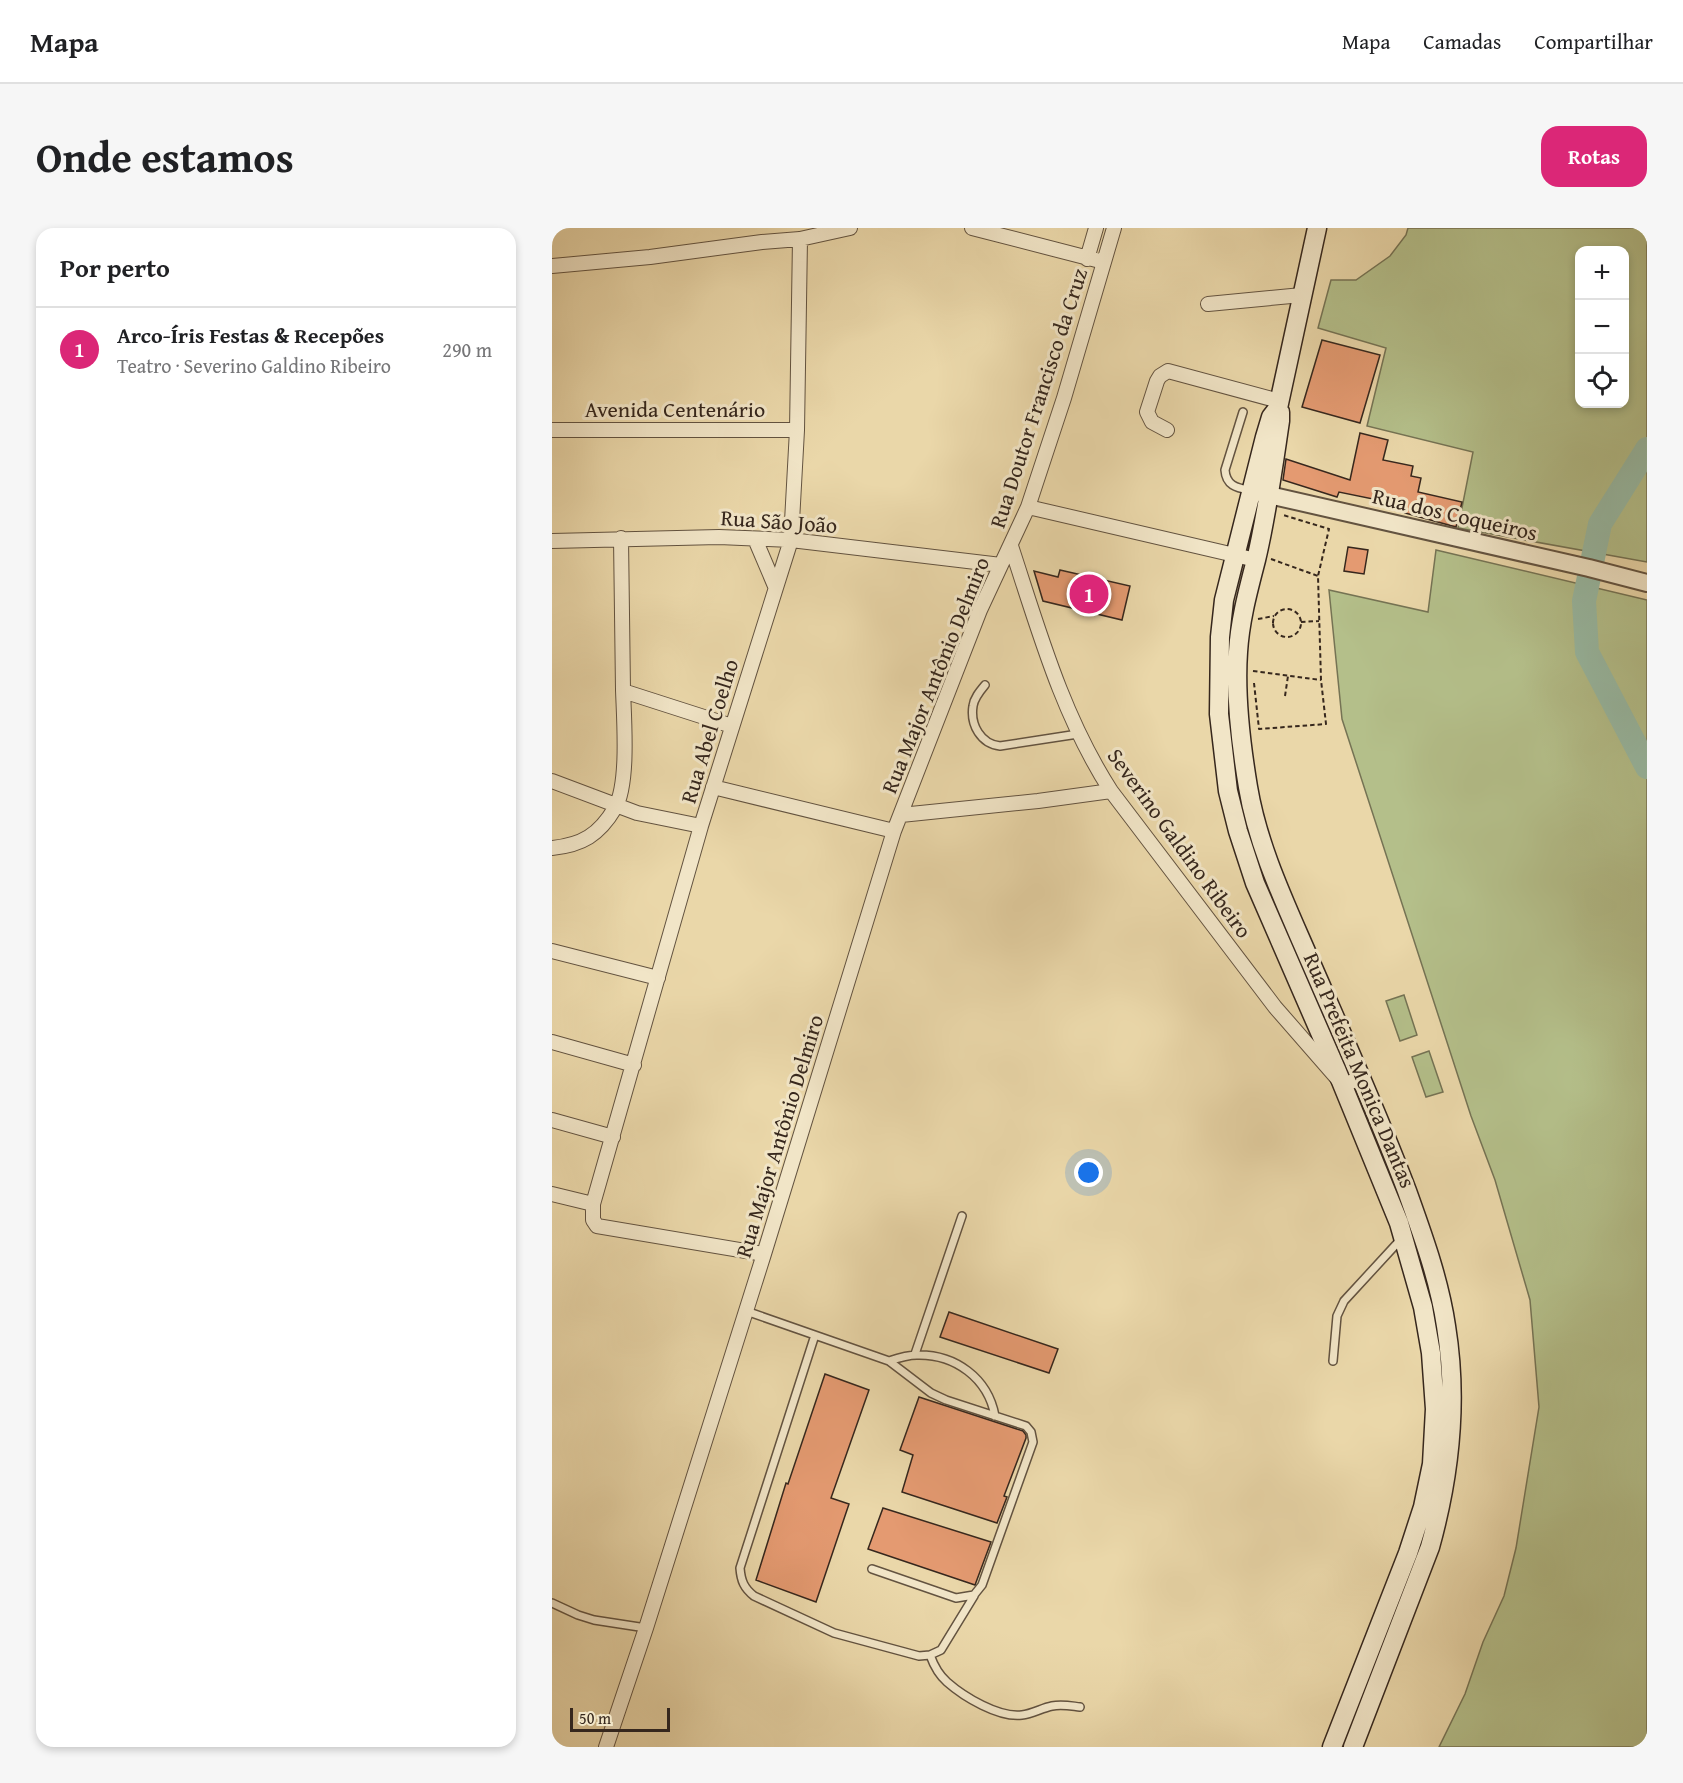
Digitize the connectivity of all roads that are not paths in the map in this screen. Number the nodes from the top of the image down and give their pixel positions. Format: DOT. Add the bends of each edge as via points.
graph roads {
  1 [pos="758,228"];
  2 [pos="850,228"];
  3 [pos="972,228"];
  4 [pos="1096,228"];
  5 [pos="1114,228"];
  6 [pos="1317,228"];
  7 [pos="800,239"];
  8 [pos="762,242"];
  9 [pos="1087,259"];
  10 [pos="1104,262"];
  11 [pos="552,266"];
  12 [pos="1302,295"];
  13 [pos="1208,304"];
  14 [pos="1279,405"];
  15 [pos="1243,412"];
  16 [pos="552,430"];
  17 [pos="797,430"];
  18 [pos="1167,430"];
  19 [pos="1261,492"];
  20 [pos="1028,507"];
  21 [pos="621,538"];
  22 [pos="755,539"];
  23 [pos="791,540"];
  24 [pos="552,541"];
  25 [pos="1011,546"];
  26 [pos="1236,556"];
  27 [pos="1261,559"];
  28 [pos="1001,565"];
  29 [pos="1647,583"];
  30 [pos="775,586"];
  31 [pos="985,685"];
  32 [pos="623,690"];
  33 [pos="732,726"];
  34 [pos="1078,734"];
  35 [pos="552,781"];
  36 [pos="713,787"];
  37 [pos="1111,791"];
  38 [pos="616,807"];
  39 [pos="901,815"];
  40 [pos="701,826"];
  41 [pos="894,831"];
  42 [pos="552,848"];
  43 [pos="552,951"];
  44 [pos="658,978"];
  45 [pos="552,1041"];
  46 [pos="634,1065"];
  47 [pos="1361,1078"];
  48 [pos="1343,1085"];
  49 [pos="552,1120"];
  50 [pos="614,1137"];
  51 [pos="552,1194"];
  52 [pos="593,1203"];
  53 [pos="962,1216"];
  54 [pos="1403,1236"];
  55 [pos="764,1254"];
  56 [pos="746,1311"];
  57 [pos="815,1335"];
  58 [pos="915,1354"];
  59 [pos="890,1361"];
  60 [pos="1333,1361"];
  61 [pos="995,1416"];
  62 [pos="872,1569"];
  63 [pos="974,1595"];
  64 [pos="552,1603"];
  65 [pos="646,1628"];
  66 [pos="930,1655"];
  67 [pos="1080,1707"];
  68 [pos="606,1747"];
  69 [pos="1332,1747"];
  70 [pos="1353,1747"];
  1 -- 8 [label="street"];
  2 -- 7 [label="street"];
  3 -- 9 [label="street"];
  4 -- 9 [label="street"];
  5 -- 10 [label="street, Rua Doutor Francisco da Cruz"];
  6 -- 12 [label="main road, Rua Prefeita Monica Dantas"];
  7 -- 8 [label="street"];
  7 -- 17 [label="street, Rua Abel Coelho"];
  8 -- 11 [label="street"];
  9 -- 10 [label="street"];
  10 -- 20 [label="street, Rua Doutor Francisco da Cruz"];
  12 -- 13 [label="street"];
  12 -- 14 [label="main road, Rua Prefeita Monica Dantas"];
  14 -- 18 [label="street" via="1168,371 1157,381 1147,412 1152,422"];
  14 -- 19 [label="main road, Rua Prefeita Monica Dantas" via="1280,421"];
  15 -- 19 [label="lane" via="1226,477 1235,487"];
  16 -- 17 [label="street, Avenida Centenário"];
  17 -- 23 [label="street, Rua Abel Coelho"];
  19 -- 26 [label="main road, Rua Prefeita Monica Dantas"];
  19 -- 27 [label="main road, Rua Prefeita Monica Dantas"];
  19 -- 29 [label="street, Rua dos Coqueiros"];
  20 -- 25 [label="street, Rua Doutor Francisco da Cruz"];
  20 -- 26 [label="street"];
  21 -- 22 [label="street, Rua São João"];
  21 -- 24 [label="street, Rua São João"];
  21 -- 32 [label="street"];
  22 -- 23 [label="street, Rua São João"];
  22 -- 30 [label="street"];
  23 -- 28 [label="street, Rua São João"];
  23 -- 30 [label="street, Rua Abel Coelho"];
  25 -- 28 [label="street, Rua Major Antônio Delmiro"];
  25 -- 34 [label="street, Severino Galdino Ribeiro" via="1053,673"];
  26 -- 27 [label="street"];
  26 -- 48 [label="main road, Rua Prefeita Monica Dantas" via="1224,600 1218,686 1228,790 1255,883"];
  27 -- 47 [label="main road, Rua Prefeita Monica Dantas" via="1244,604 1238,653 1248,788 1275,877"];
  28 -- 39 [label="street, Rua Major Antônio Delmiro"];
  30 -- 33 [label="street, Rua Abel Coelho"];
  31 -- 34 [label="lane" via="976,695 973,717 980,735 992,746"];
  32 -- 33 [label="street"];
  32 -- 38 [label="street" via="624,770"];
  33 -- 36 [label="street, Rua Abel Coelho"];
  34 -- 37 [label="street, Severino Galdino Ribeiro"];
  35 -- 38 [label="street"];
  36 -- 40 [label="street, Rua Abel Coelho"];
  36 -- 41 [label="street"];
  37 -- 39 [label="street"];
  37 -- 48 [label="street, Severino Galdino Ribeiro" via="1275,1007"];
  38 -- 40 [label="street"];
  38 -- 42 [label="street" via="585,840 573,846"];
  39 -- 41 [label="street, Rua Major Antônio Delmiro"];
  40 -- 44 [label="street, Rua Abel Coelho"];
  41 -- 55 [label="street, Rua Major Antônio Delmiro"];
  43 -- 44 [label="street"];
  44 -- 46 [label="street, Rua Abel Coelho"];
  45 -- 46 [label="street"];
  46 -- 50 [label="street, Rua Abel Coelho"];
  47 -- 48 [label="street"];
  47 -- 70 [label="main road, Rua Prefeita Monica Dantas" via="1394,1157 1438,1283 1452,1405 1445,1484 1430,1547"];
  48 -- 54 [label="main road, Rua Prefeita Monica Dantas"];
  49 -- 50 [label="street"];
  50 -- 52 [label="street, Rua Abel Coelho"];
  51 -- 52 [label="street"];
  52 -- 55 [label="street, Rua Abel Coelho" via="595,1225"];
  53 -- 58 [label="lane"];
  54 -- 60 [label="lane" via="1344,1301 1337,1316"];
  54 -- 69 [label="main road, Rua Prefeita Monica Dantas" via="1431,1353 1435,1409 1431,1464 1408,1554"];
  55 -- 56 [label="street, Rua Major Antônio Delmiro"];
  56 -- 57 [label="lane"];
  56 -- 65 [label="street, Rua Major Antônio Delmiro"];
  57 -- 59 [label="lane"];
  57 -- 66 [label="lane" via="740,1568 741,1580 754,1596 834,1633 920,1656"];
  58 -- 59 [label="lane"];
  58 -- 61 [label="lane" via="944,1359 970,1372 988,1393"];
  59 -- 61 [label="lane" via="931,1393"];
  61 -- 63 [label="lane" via="1026,1426 1033,1442 982,1585"];
  62 -- 63 [label="lane" via="956,1598"];
  63 -- 66 [label="lane" via="941,1650"];
  64 -- 65 [label="lane" via="594,1620"];
  65 -- 68 [label="street, Rua Major Antônio Delmiro"];
  66 -- 67 [label="lane" via="947,1682 1008,1716 1051,1706"];
}
